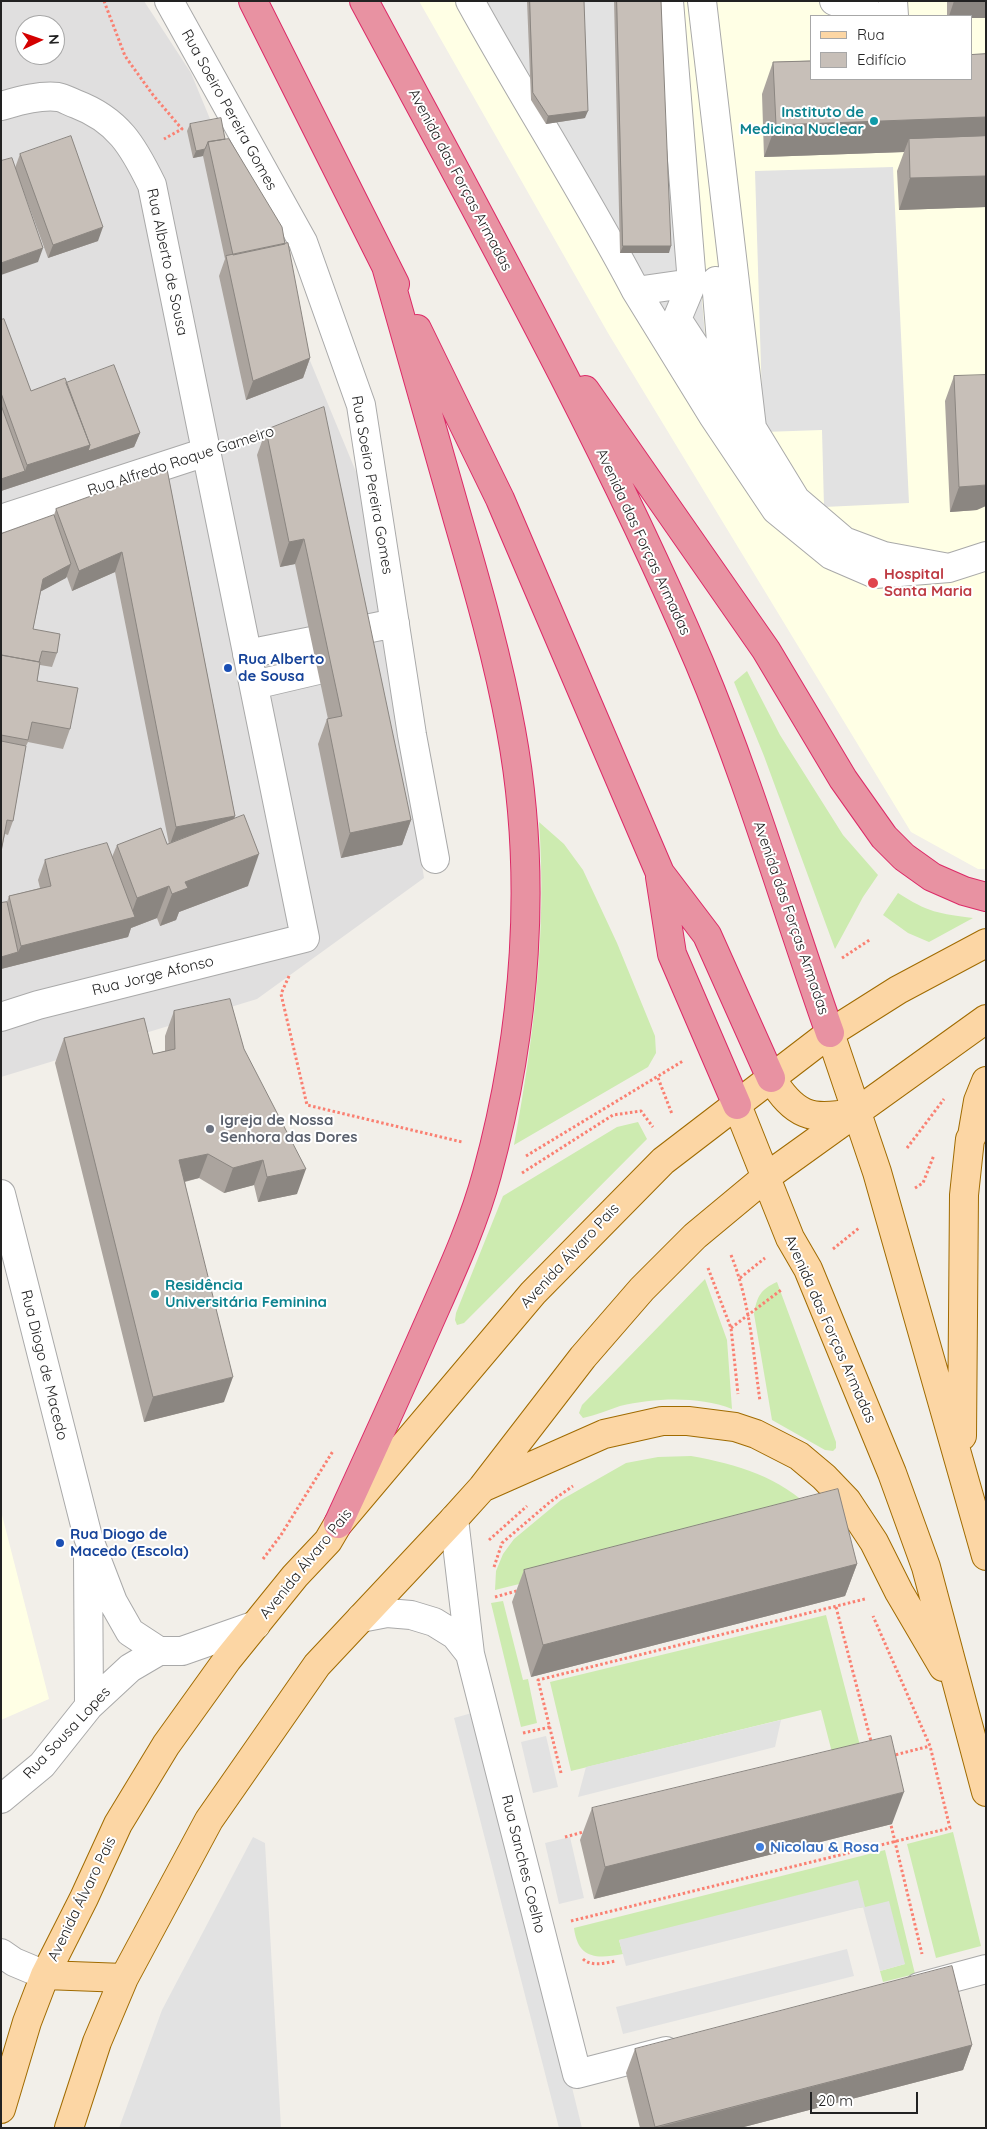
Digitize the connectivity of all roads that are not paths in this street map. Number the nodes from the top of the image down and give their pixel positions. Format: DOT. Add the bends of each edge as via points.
graph roads {
  1 [pos="169,1"];
  2 [pos="253,1"];
  3 [pos="364,1"];
  4 [pos="470,1"];
  5 [pos="669,1"];
  6 [pos="683,1"];
  7 [pos="702,1"];
  8 [pos="834,1"];
  9 [pos="893,1"];
  10 [pos="872,15"];
  11 [pos="894,15"];
  12 [pos="1,106"];
  13 [pos="386,266"];
  14 [pos="692,283"];
  15 [pos="636,292"];
  16 [pos="727,294"];
  17 [pos="531,312"];
  18 [pos="726,394"];
  19 [pos="741,435"];
  20 [pos="206,452"];
  21 [pos="1,519"];
  22 [pos="986,556"];
  23 [pos="395,623"];
  24 [pos="356,631"];
  25 [pos="312,640"];
  26 [pos="399,653"];
  27 [pos="248,654"];
  28 [pos="372,659"];
  29 [pos="318,670"];
  30 [pos="254,684"];
  31 [pos="435,859"];
  32 [pos="660,873"];
  33 [pos="986,898"];
  34 [pos="305,938"];
  35 [pos="986,943"];
  36 [pos="1,1017"];
  37 [pos="986,1019"];
  38 [pos="830,1033"];
  39 [pos="771,1078"];
  40 [pos="986,1082"];
  41 [pos="737,1105"];
  42 [pos="857,1111"];
  43 [pos="766,1177"];
  44 [pos="1,1194"];
  45 [pos="962,1465"];
  46 [pos="482,1488"];
  47 [pos="454,1519"];
  48 [pos="338,1524"];
  49 [pos="88,1537"];
  50 [pos="986,1556"];
  51 [pos="361,1618"];
  52 [pos="256,1625"];
  53 [pos="159,1651"];
  54 [pos="470,1654"];
  55 [pos="961,1698"];
  56 [pos="89,1706"];
  57 [pos="986,1792"];
  58 [pos="1,1799"];
  59 [pos="1,1953"];
  60 [pos="986,1969"];
  61 [pos="45,1975"];
  62 [pos="124,1978"];
  63 [pos="899,1992"];
  64 [pos="690,2045"];
  65 [pos="1,2109"];
  66 [pos="70,2128"];
  1 -- 23 [label="street, Rua Soeiro Pereira Gomes" via="303,242 361,405"];
  2 -- 13 [label="highway, Avenida das Forças Armadas"];
  3 -- 17 [label="highway, Avenida das Forças Armadas"];
  4 -- 15 [label="street" via="601,225"];
  5 -- 14 [label="street"];
  6 -- 16 [label="street"];
  7 -- 16 [label="street"];
  8 -- 10 [label="street"];
  9 -- 11 [label="street"];
  12 -- 20 [label="street, Rua Alberto de Sousa" via="24,99 58,97 94,110 118,129 137,154 152,185"];
  13 -- 32 [label="highway, Avenida das Forças Armadas" via="500,499"];
  13 -- 48 [label="highway" via="491,637 512,731 523,826 525,927 515,1040 506,1096 486,1177 457,1260"];
  14 -- 15 [label="street"];
  14 -- 18 [label="street" via="677,319"];
  15 -- 19 [label="street"];
  16 -- 18 [label="street"];
  16 -- 19 [label="street"];
  17 -- 33 [label="highway" via="766,650 843,779 884,837 904,857 932,877"];
  17 -- 38 [label="highway, Avenida das Forças Armadas" via="646,544 700,665 736,756"];
  18 -- 19 [label="street"];
  19 -- 22 [label="street" via="776,510 831,556 875,574 949,568"];
  20 -- 21 [label="street, Rua Alfredo Roque Gameiro"];
  20 -- 27 [label="street, Rua Alberto de Sousa"];
  23 -- 24 [label="street"];
  23 -- 26 [label="street, Rua Soeiro Pereira Gomes"];
  25 -- 27 [label="street"];
  26 -- 28 [label="street"];
  26 -- 31 [label="street, Rua Soeiro Pereira Gomes"];
  27 -- 30 [label="street, Rua Alberto de Sousa"];
  29 -- 30 [label="street"];
  30 -- 34 [label="street, Rua Alberto de Sousa"];
  32 -- 39 [label="highway, Avenida das Forças Armadas" via="707,935"];
  32 -- 41 [label="highway, Avenida das Forças Armadas" via="672,954"];
  34 -- 36 [label="street, Rua Jorge Afonso"];
  35 -- 38 [label="main road, Avenida Álvaro Pais" via="898,990"];
  37 -- 42 [label="main road"];
  38 -- 39 [label="main road, Avenida Álvaro Pais"];
  38 -- 42 [label="main road, Avenida das Forças Armadas"];
  39 -- 41 [label="main road, Avenida Álvaro Pais"];
  39 -- 42 [label="main road, Avenida das Forças Armadas" via="783,1097 799,1110 820,1117"];
  40 -- 45 [label="main road" via="978,1101 970,1139 964,1195"];
  41 -- 43 [label="main road, Avenida das Forças Armadas"];
  41 -- 48 [label="main road, Avenida Álvaro Pais" via="663,1161 533,1293"];
  42 -- 43 [label="main road"];
  42 -- 45 [label="main road, Avenida das Forças Armadas"];
  43 -- 46 [label="main road" via="716,1217 642,1289 583,1357"];
  43 -- 55 [label="main road, Avenida das Forças Armadas" via="790,1238 808,1269 892,1473 926,1566"];
  44 -- 49 [label="street, Rua Diogo de Macedo"];
  45 -- 50 [label="main road, Avenida das Forças Armadas"];
  46 -- 47 [label="main road"];
  46 -- 55 [label="main road" via="604,1434 662,1421 736,1427 778,1444 799,1456 847,1501 874,1542 899,1592"];
  47 -- 51 [label="main road"];
  47 -- 54 [label="street, Rua Sanches Coelho"];
  48 -- 52 [label="main road, Avenida Álvaro Pais" via="328,1541 294,1576"];
  49 -- 53 [label="street, Rua Diogo de Macedo" via="113,1602 130,1632"];
  49 -- 56 [label="street, Rua Diogo de Macedo"];
  51 -- 54 [label="street, Rua Sanches Coelho" via="387,1613 411,1615 434,1622 455,1635"];
  51 -- 62 [label="main road" via="317,1665 209,1820"];
  52 -- 53 [label="street" via="182,1651"];
  52 -- 61 [label="main road, Avenida Álvaro Pais" via="166,1745 118,1824"];
  53 -- 56 [label="street, Rua Sousa Lopes" via="130,1668"];
  54 -- 64 [label="street, Rua Sanches Coelho" via="576,2074"];
  55 -- 57 [label="main road, Avenida das Forças Armadas"];
  56 -- 58 [label="street, Rua Sousa Lopes" via="42,1765"];
  59 -- 61 [label="street"];
  60 -- 63 [label="street"];
  61 -- 62 [label="main road"];
  61 -- 65 [label="main road, Avenida Álvaro Pais"];
  62 -- 66 [label="main road" via="97,2042"];
}
